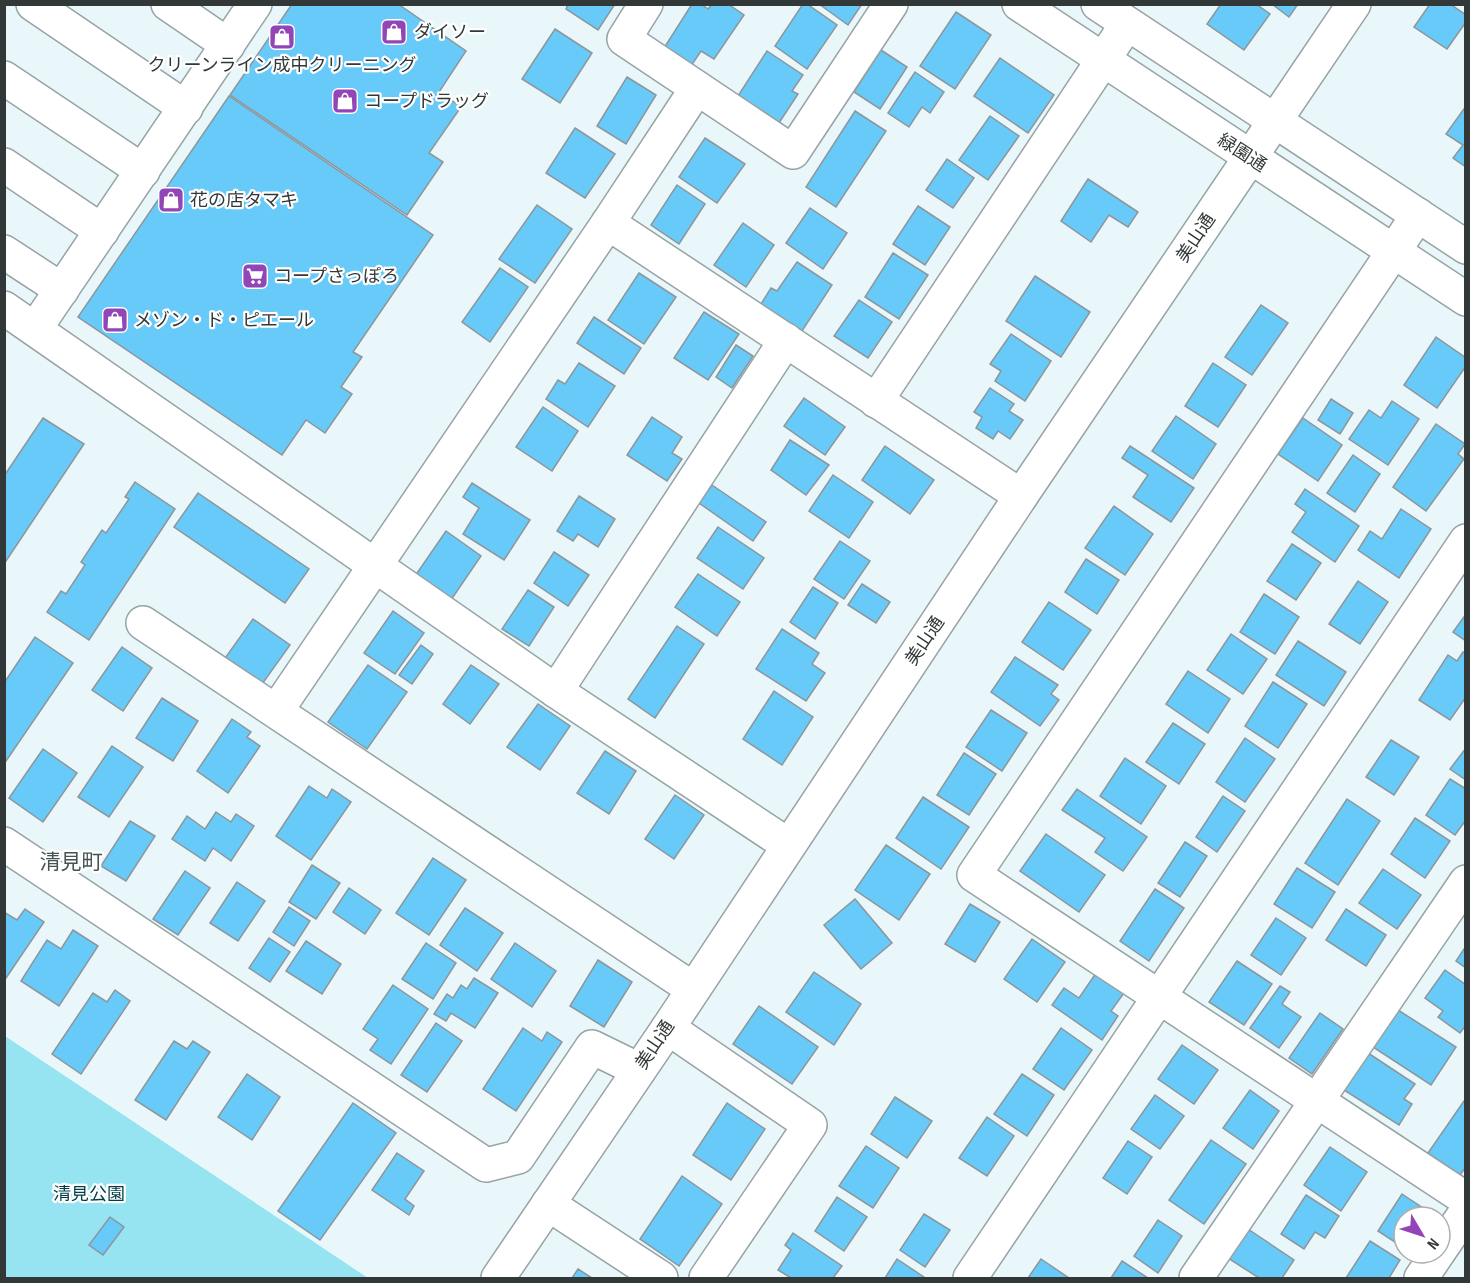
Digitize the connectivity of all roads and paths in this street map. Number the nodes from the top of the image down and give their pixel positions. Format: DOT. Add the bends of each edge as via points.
graph roads {
  1 [pos="33,4"];
  2 [pos="168,4"];
  3 [pos="255,4"];
  4 [pos="646,4"];
  5 [pos="891,4"];
  6 [pos="1019,4"];
  7 [pos="1098,4"];
  8 [pos="1353,4"];
  9 [pos="1127,24"];
  10 [pos="228,45"];
  11 [pos="1102,61"];
  12 [pos="4,78"];
  13 [pos="697,88"];
  14 [pos="186,108"];
  15 [pos="1274,122"];
  16 [pos="1249,158"];
  17 [pos="4,165"];
  18 [pos="142,171"];
  19 [pos="1419,215"];
  20 [pos="608,223"];
  21 [pos="102,231"];
  22 [pos="1466,247"];
  23 [pos="1394,251"];
  24 [pos="4,252"];
  25 [pos="1466,259"];
  26 [pos="62,290"];
  27 [pos="1456,293"];
  28 [pos="4,308"];
  29 [pos="35,329"];
  30 [pos="786,340"];
  31 [pos="876,401"];
  32 [pos="1021,496"];
  33 [pos="1464,548"];
  34 [pos="376,565"];
  35 [pos="143,623"];
  36 [pos="556,691"];
  37 [pos="277,710"];
  38 [pos="4,844"];
  39 [pos="788,845"];
  40 [pos="1466,882"];
  41 [pos="693,989"];
  42 [pos="1158,996"];
  43 [pos="668,1028"];
  44 [pos="639,1070"];
  45 [pos="1318,1102"];
  46 [pos="1466,1199"];
  47 [pos="548,1204"];
  48 [pos="1466,1212"];
  49 [pos="1452,1232"];
  50 [pos="1430,1265"];
  51 [pos="498,1278"];
  52 [pos="661,1278"];
  53 [pos="705,1278"];
  54 [pos="970,1278"];
  55 [pos="1196,1278"];
  56 [pos="1421,1278"];
  1 -- 14 [label="street"];
  2 -- 10 [label="street"];
  3 -- 10 [label="street"];
  4 -- 13 [label="street" via="624,39"];
  5 -- 13 [label="street" via="794,152"];
  6 -- 11 [label="street, 緑園通"];
  7 -- 9 [label="street"];
  8 -- 15 [label="street, 美山通"];
  9 -- 11 [label="street"];
  9 -- 15 [label="street"];
  10 -- 14 [label="street"];
  11 -- 16 [label="street, 緑園通"];
  11 -- 31 [label="street"];
  12 -- 18 [label="street"];
  13 -- 20 [label="street"];
  14 -- 18 [label="street"];
  15 -- 16 [label="street, 美山通"];
  15 -- 19 [label="street"];
  16 -- 23 [label="street, 緑園通"];
  16 -- 32 [label="street, 美山通"];
  17 -- 21 [label="street"];
  18 -- 21 [label="street"];
  19 -- 22 [label="street"];
  19 -- 23 [label="street"];
  20 -- 30 [label="street"];
  20 -- 34 [label="street"];
  21 -- 26 [label="street"];
  23 -- 27 [label="street, 緑園通"];
  23 -- 42 [label="street" via="974,875"];
  24 -- 26 [label="street"];
  25 -- 27 [label="street"];
  26 -- 29 [label="street"];
  28 -- 29 [label="street"];
  29 -- 34 [label="street"];
  30 -- 31 [label="street"];
  30 -- 36 [label="street"];
  31 -- 32 [label="street"];
  32 -- 39 [label="street, 美山通"];
  33 -- 42 [label="street"];
  34 -- 36 [label="street"];
  34 -- 37 [label="street"];
  35 -- 37 [label="street"];
  36 -- 39 [label="street"];
  37 -- 41 [label="street"];
  38 -- 44 [label="street" via="486,1165 518,1157 592,1047"];
  39 -- 41 [label="street, 美山通"];
  40 -- 45 [label="street"];
  41 -- 43 [label="street, 美山通"];
  42 -- 45 [label="street"];
  42 -- 54 [label="street"];
  43 -- 44 [label="street, 美山通"];
  43 -- 53 [label="street" via="810,1125"];
  44 -- 47 [label="street, 美山通"];
  45 -- 46 [label="street"];
  45 -- 55 [label="street"];
  47 -- 51 [label="street, 美山通"];
  47 -- 52 [label="street"];
  48 -- 49 [label="street"];
  50 -- 56 [label="street"];
}
